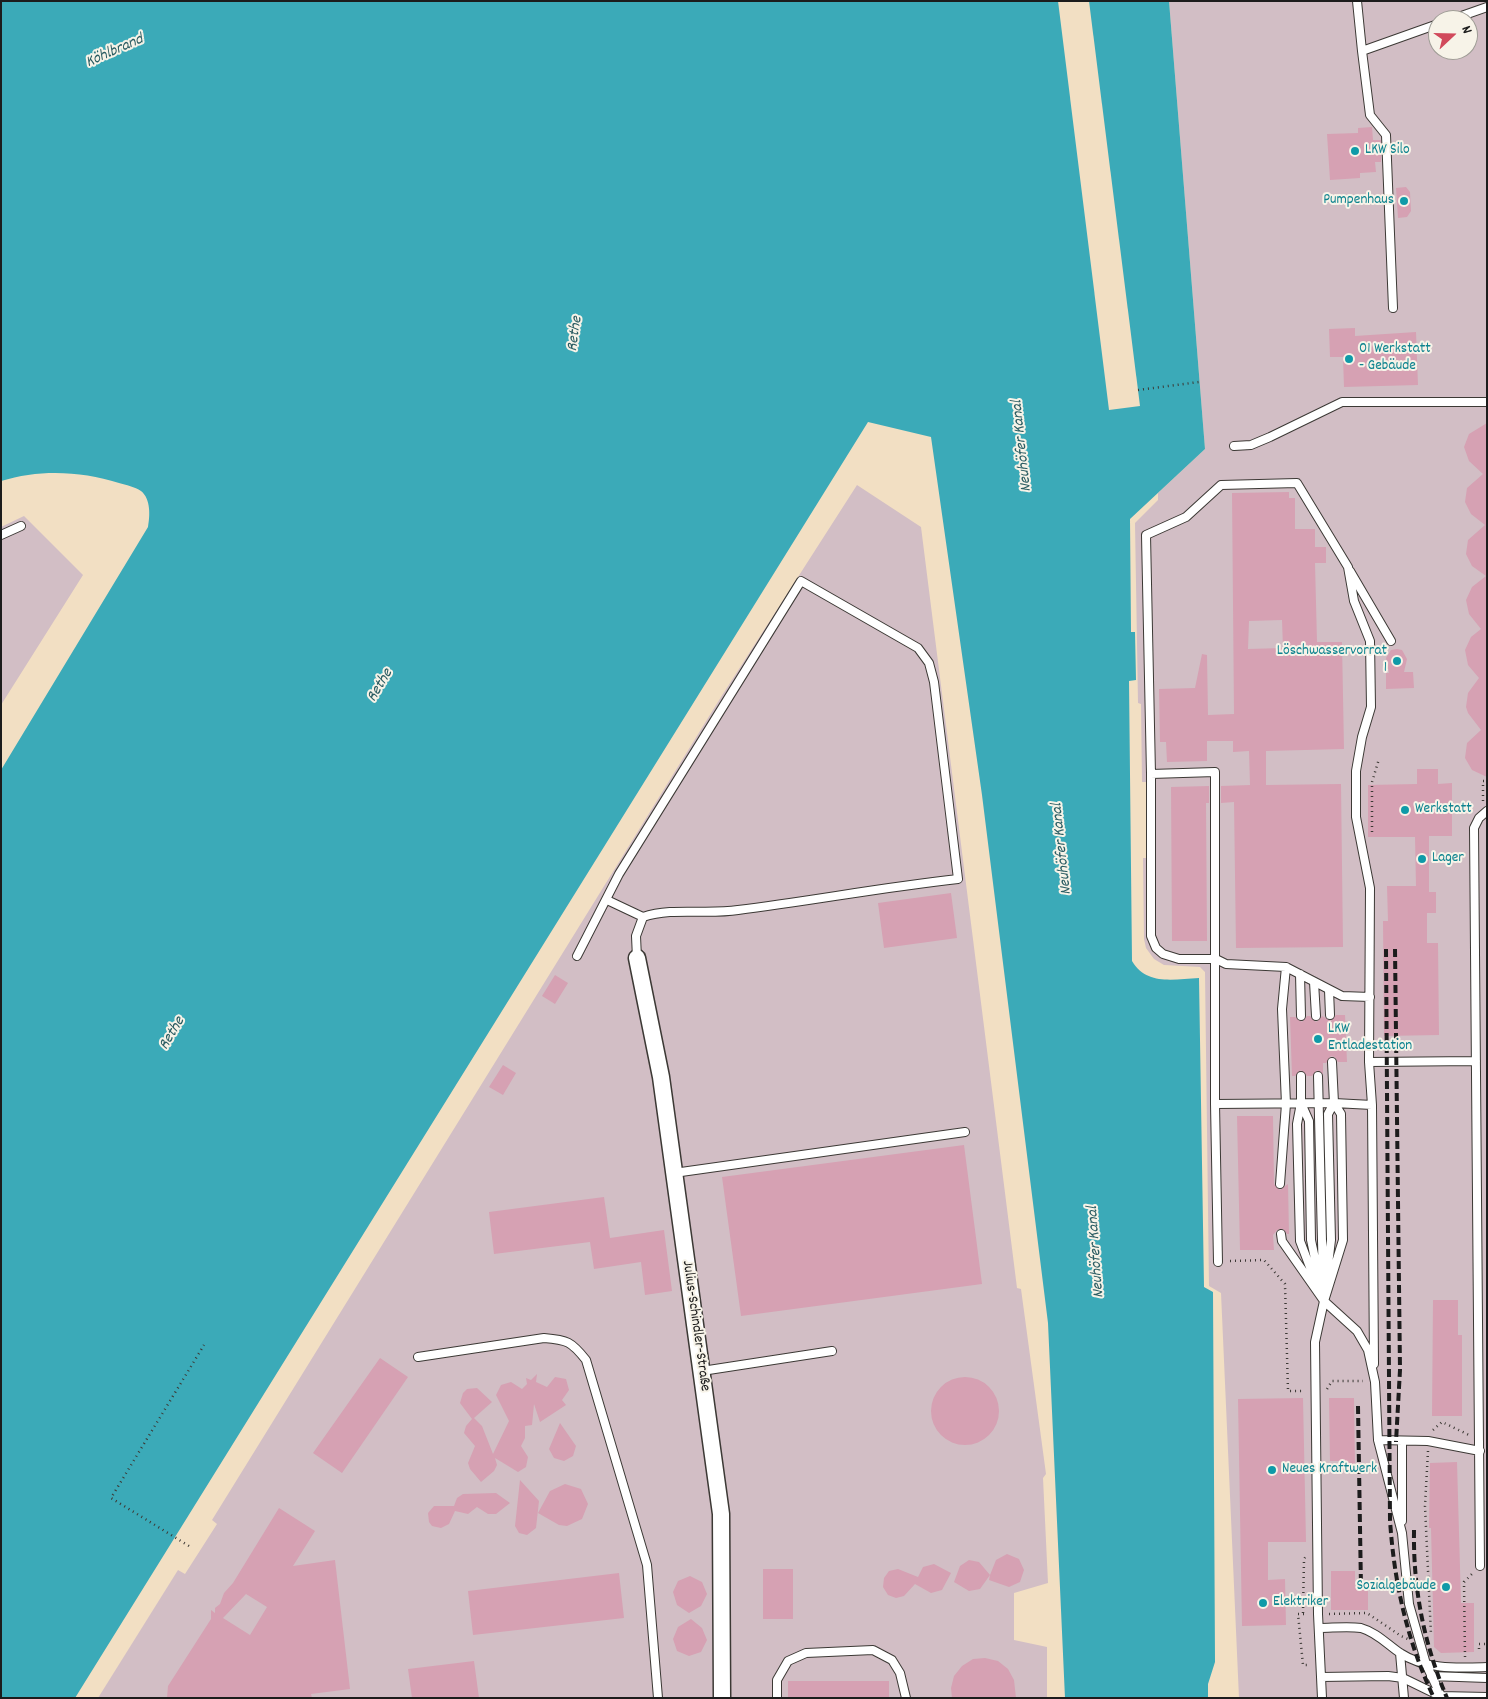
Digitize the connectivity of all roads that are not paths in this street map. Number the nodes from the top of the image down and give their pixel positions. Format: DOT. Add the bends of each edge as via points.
graph roads {
  1 [pos="1358,1"];
  2 [pos="1428,28"];
  3 [pos="1362,51"];
  4 [pos="1393,308"];
  5 [pos="1487,402"];
  6 [pos="1234,446"];
  7 [pos="21,526"];
  8 [pos="1,535"];
  9 [pos="1348,567"];
  10 [pos="1391,641"];
  11 [pos="1151,774"];
  12 [pos="1487,811"];
  13 [pos="607,900"];
  14 [pos="643,918"];
  15 [pos="577,956"];
  16 [pos="637,958"];
  17 [pos="1216,960"];
  18 [pos="1286,966"];
  19 [pos="1300,974"];
  20 [pos="1314,982"];
  21 [pos="1329,990"];
  22 [pos="1370,997"];
  23 [pos="1330,1015"];
  24 [pos="1300,1016"];
  25 [pos="1316,1016"];
  26 [pos="1476,1061"];
  27 [pos="1332,1062"];
  28 [pos="1369,1062"];
  29 [pos="1301,1076"];
  30 [pos="1318,1076"];
  31 [pos="1320,1103"];
  32 [pos="1334,1103"];
  33 [pos="1215,1104"];
  34 [pos="1286,1104"];
  35 [pos="1301,1104"];
  36 [pos="1372,1106"];
  37 [pos="965,1132"];
  38 [pos="674,1173"];
  39 [pos="1280,1184"];
  40 [pos="1282,1238"];
  41 [pos="1218,1262"];
  42 [pos="1324,1301"];
  43 [pos="832,1351"];
  44 [pos="418,1357"];
  45 [pos="702,1371"];
  46 [pos="1374,1382"];
  47 [pos="1378,1440"];
  48 [pos="1402,1441"];
  49 [pos="1480,1451"];
  50 [pos="1402,1533"];
  51 [pos="1480,1566"];
  52 [pos="1318,1628"];
  53 [pos="1400,1653"];
  54 [pos="1426,1664"];
  55 [pos="1487,1667"];
  56 [pos="1431,1676"];
  57 [pos="1321,1677"];
  58 [pos="1403,1678"];
  59 [pos="1487,1678"];
  60 [pos="1487,1696"];
  61 [pos="1441,1697"];
  62 [pos="658,1698"];
  63 [pos="722,1698"];
  64 [pos="777,1698"];
  65 [pos="906,1698"];
  66 [pos="1322,1698"];
  67 [pos="1404,1698"];
  1 -- 3 [label="lane"];
  2 -- 3 [label="lane"];
  3 -- 4 [label="lane" via="1370,115 1386,135"];
  5 -- 6 [label="lane" via="1342,402 1251,445"];
  7 -- 8 [label="lane"];
  9 -- 10 [label="lane"];
  9 -- 11 [label="lane" via="1297,484 1221,485 1186,517 1146,535"];
  9 -- 22 [label="lane" via="1354,601 1370,641 1371,707 1356,771 1356,817 1370,888"];
  11 -- 17 [label="lane" via="1151,936 1163,954 1179,959"];
  11 -- 17 [label="lane" via="1215,772"];
  12 -- 26 [label="lane" via="1474,828"];
  13 -- 14 [label="lane"];
  13 -- 14 [label="lane" via="624,866 801,581 918,648 929,663 934,682 958,879 882,887 737,911 661,911"];
  13 -- 15 [label="lane"];
  14 -- 16 [label="lane" via="636,936"];
  16 -- 38 [label="street, Julius-Schindler-Straße" via="661,1077"];
  17 -- 18 [label="lane" via="1226,964"];
  17 -- 33 [label="lane"];
  18 -- 19 [label="lane"];
  18 -- 34 [label="lane" via="1282,1009"];
  19 -- 20 [label="lane"];
  19 -- 24 [label="lane"];
  20 -- 21 [label="lane"];
  20 -- 25 [label="lane"];
  21 -- 22 [label="lane" via="1342,996"];
  21 -- 23 [label="lane"];
  22 -- 28 [label="lane"];
  26 -- 28 [label="lane"];
  26 -- 49 [label="lane"];
  27 -- 32 [label="lane"];
  28 -- 36 [label="lane"];
  29 -- 35 [label="lane"];
  30 -- 31 [label="lane"];
  31 -- 32 [label="lane"];
  31 -- 35 [label="lane"];
  31 -- 42 [label="lane"];
  32 -- 36 [label="lane"];
  32 -- 42 [label="lane" via="1328,1114 1331,1240"];
  32 -- 42 [label="lane" via="1341,1114 1343,1240"];
  33 -- 34 [label="lane"];
  33 -- 41 [label="lane"];
  34 -- 35 [label="lane"];
  34 -- 39 [label="lane"];
  35 -- 42 [label="lane" via="1309,1121 1311,1240"];
  35 -- 42 [label="lane" via="1297,1124 1300,1241"];
  36 -- 46 [label="lane"];
  37 -- 38 [label="lane"];
  38 -- 45 [label="street, Julius-Schindler-Straße"];
  40 -- 42 [label="lane"];
  42 -- 46 [label="lane" via="1357,1332 1368,1350"];
  42 -- 52 [label="lane" via="1315,1342"];
  43 -- 45 [label="lane"];
  44 -- 62 [label="lane" via="544,1338 562,1339 574,1344 586,1360 647,1565"];
  45 -- 63 [label="street, Julius-Schindler-Straße" via="721,1514"];
  46 -- 47 [label="lane"];
  47 -- 48 [label="lane"];
  47 -- 50 [label="lane"];
  48 -- 49 [label="lane"];
  48 -- 50 [label="lane"];
  49 -- 51 [label="lane"];
  50 -- 54 [label="lane" via="1409,1604"];
  52 -- 53 [label="lane" via="1361,1628"];
  52 -- 57 [label="lane"];
  53 -- 54 [label="lane"];
  53 -- 58 [label="lane"];
  54 -- 55 [label="lane" via="1448,1668"];
  54 -- 56 [label="lane"];
  56 -- 59 [label="lane"];
  56 -- 61 [label="lane"];
  57 -- 58 [label="lane"];
  57 -- 66 [label="lane"];
  58 -- 61 [label="lane"];
  58 -- 67 [label="lane"];
  60 -- 61 [label="lane"];
  64 -- 65 [label="lane" via="777,1680 788,1662 806,1653 873,1650 892,1660 900,1673"];
}
